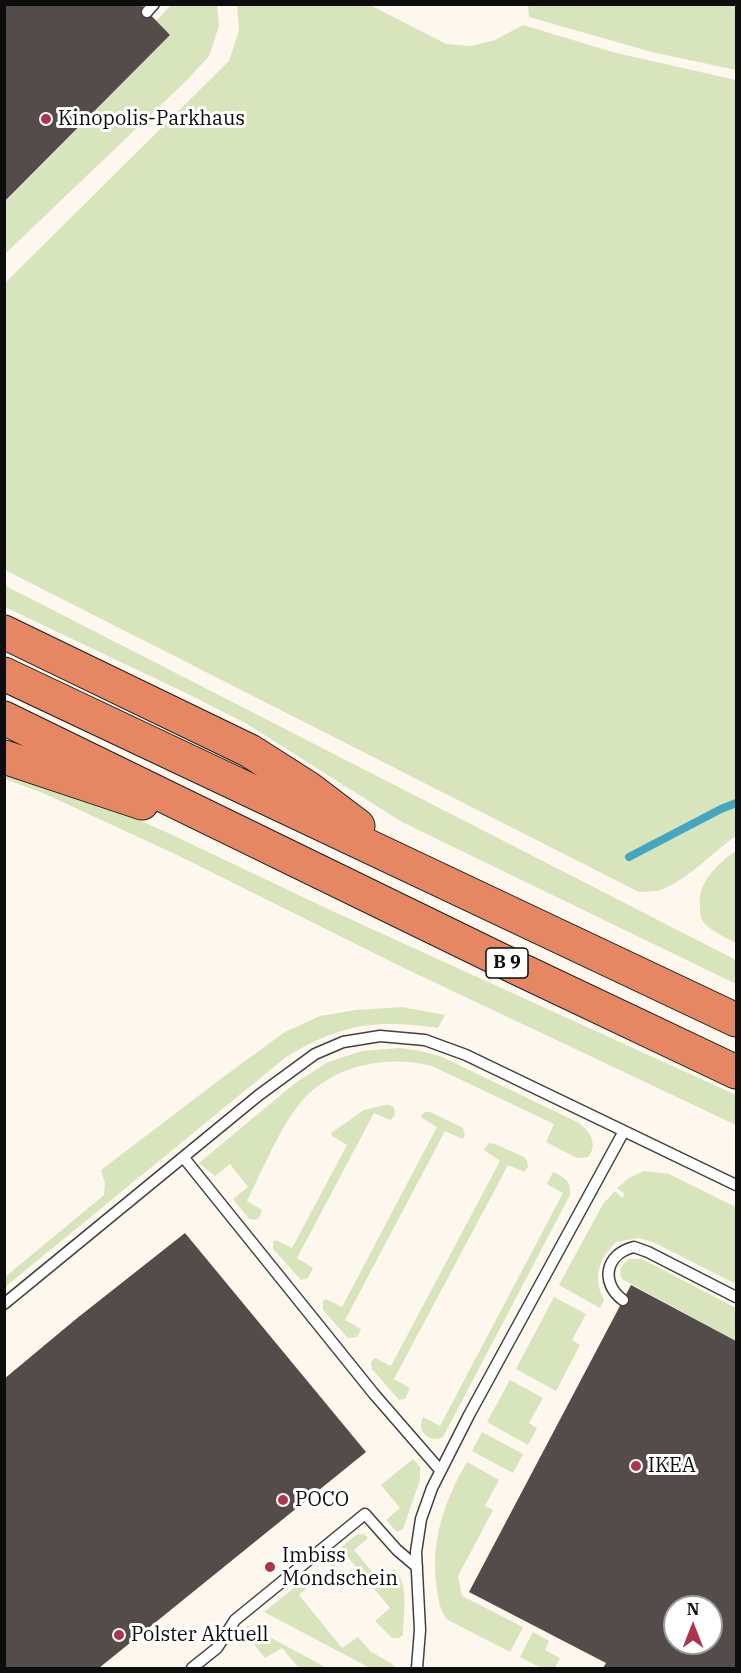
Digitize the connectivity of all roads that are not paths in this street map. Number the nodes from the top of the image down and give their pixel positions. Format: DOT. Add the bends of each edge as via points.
graph roads {
  1 [pos="4,632"];
  2 [pos="4,675"];
  3 [pos="4,718"];
  4 [pos="4,758"];
  5 [pos="280,851"];
  6 [pos="396,859"];
  7 [pos="736,1020"];
  8 [pos="736,1072"];
  9 [pos="624,1131"];
  10 [pos="184,1158"];
  11 [pos="736,1185"];
  12 [pos="736,1297"];
  13 [pos="623,1300"];
  14 [pos="4,1304"];
  15 [pos="440,1470"];
  16 [pos="417,1568"];
  17 [pos="192,1668"];
  18 [pos="417,1668"];
  1 -- 6 [label="highway" via="260,757 345,815"];
  2 -- 6 [label="highway, B 9"];
  3 -- 5 [label="highway, B 9"];
  4 -- 5 [label="highway"];
  5 -- 8 [label="highway, B 9"];
  6 -- 7 [label="highway, B 9"];
  9 -- 10 [label="lane" via="466,1055 425,1040 380,1036 343,1042 315,1054"];
  9 -- 11 [label="lane"];
  9 -- 15 [label="lane"];
  10 -- 14 [label="lane"];
  10 -- 15 [label="lane"];
  12 -- 13 [label="lane" via="634,1247 613,1259 609,1268 613,1293"];
  15 -- 16 [label="lane" via="421,1519"];
  16 -- 17 [label="lane" via="365,1514 235,1620 217,1647"];
  16 -- 18 [label="lane"];
}
